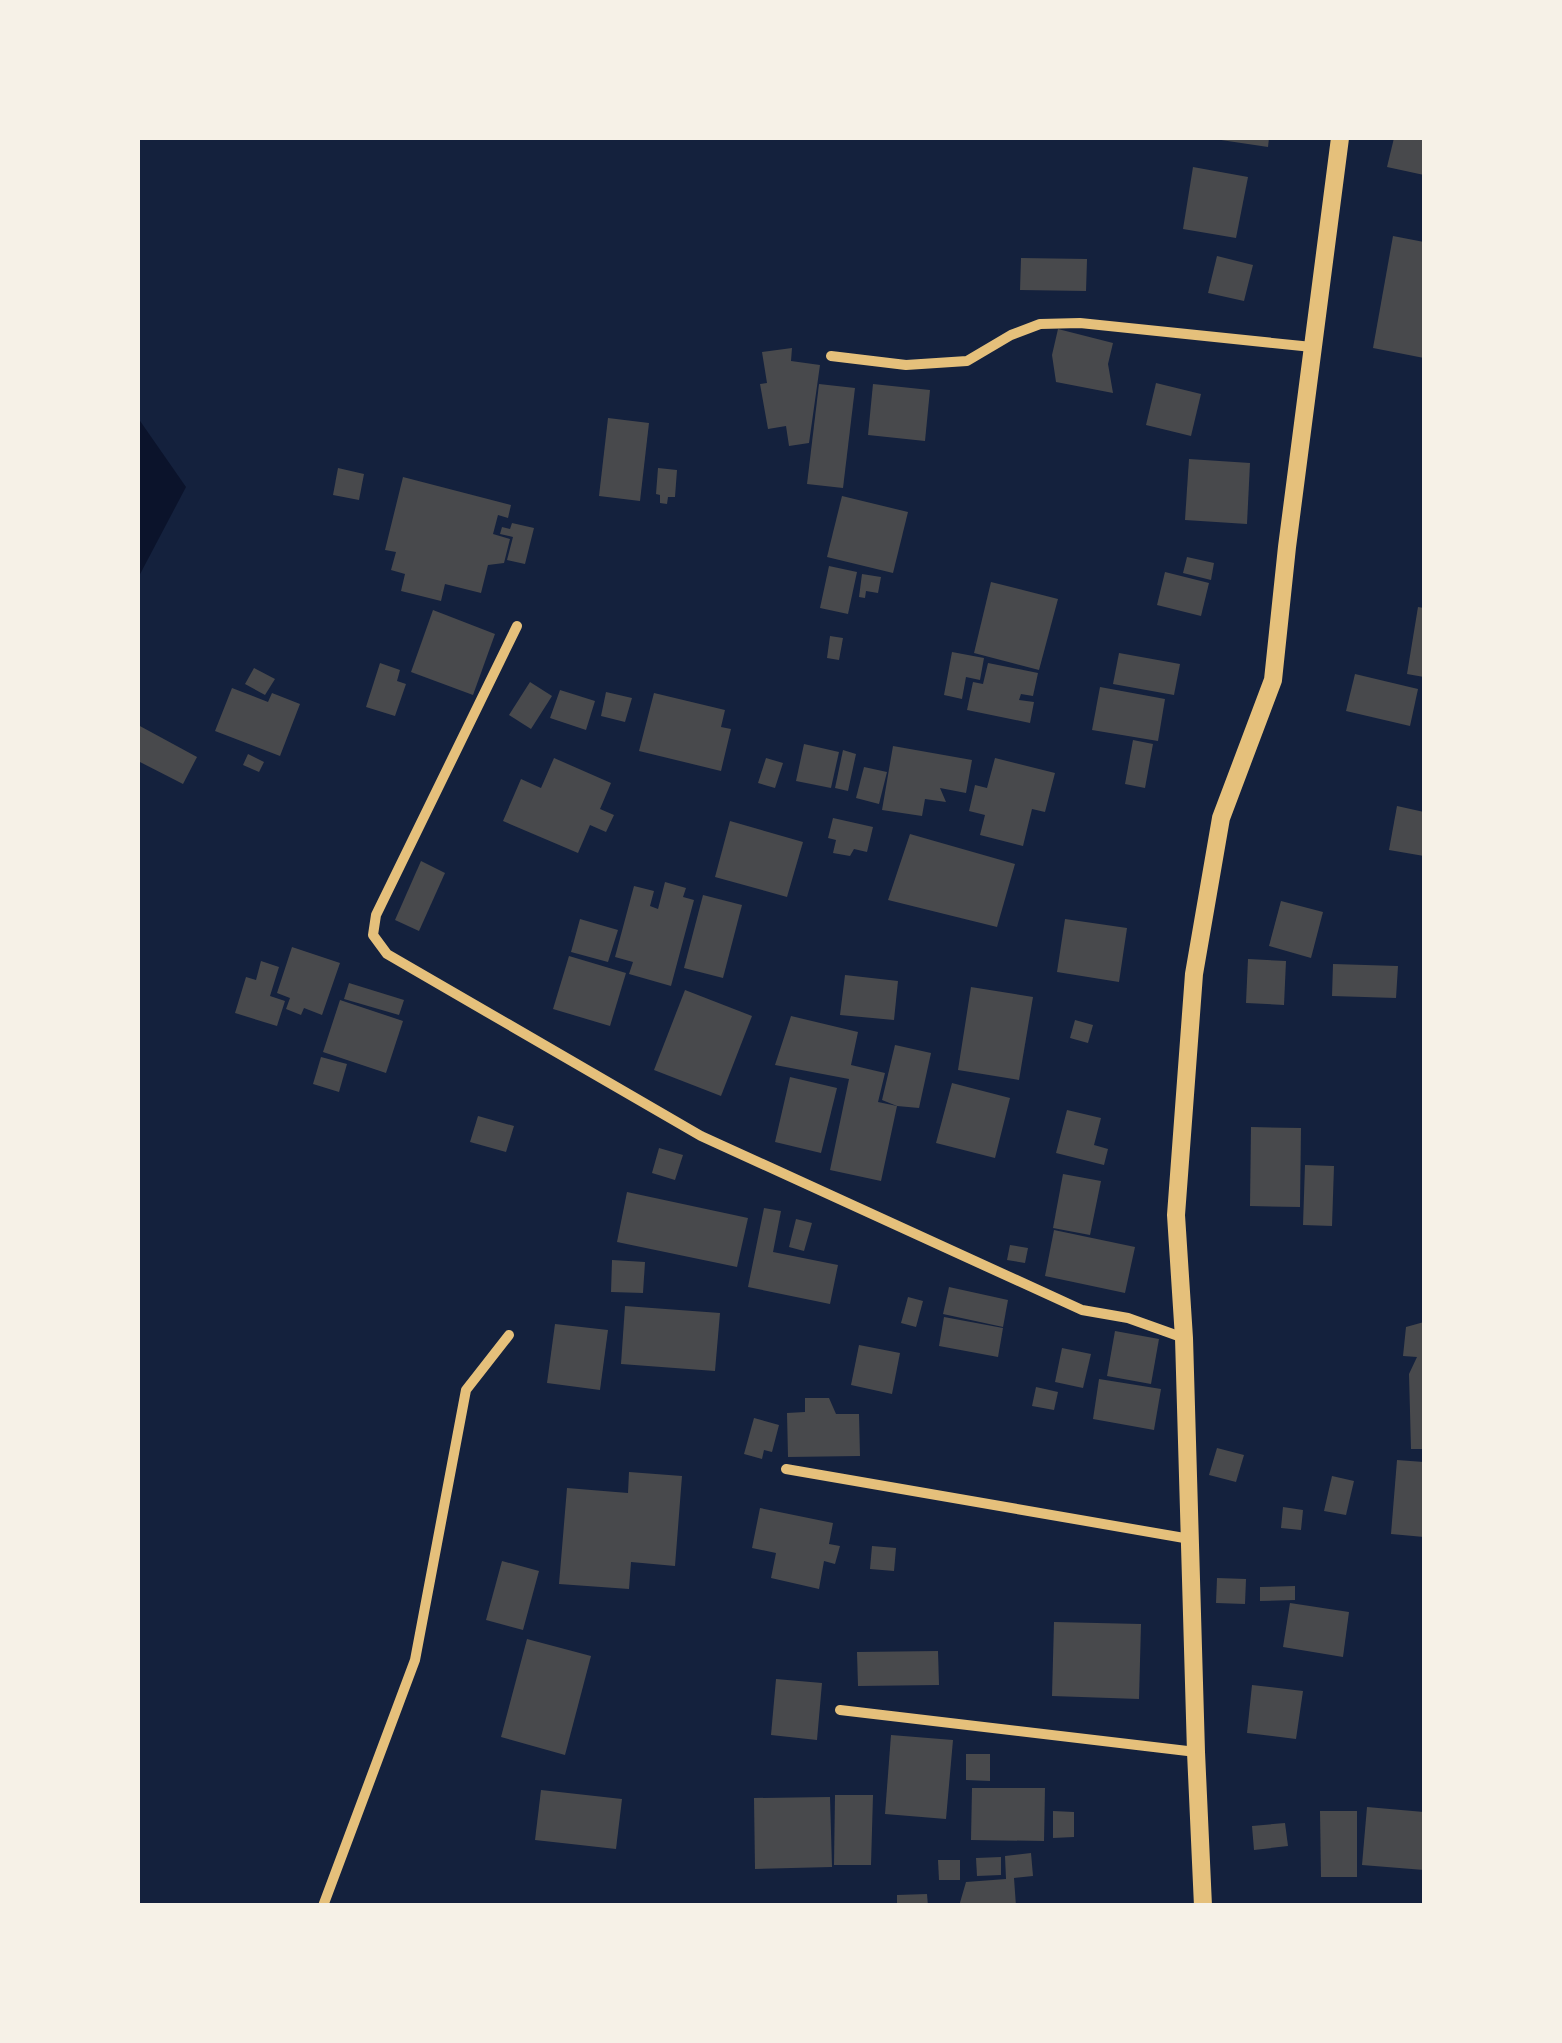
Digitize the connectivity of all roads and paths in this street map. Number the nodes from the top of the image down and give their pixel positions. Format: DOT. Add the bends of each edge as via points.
graph roads {
  1 [pos="1340,138"];
  2 [pos="1312,347"];
  3 [pos="831,356"];
  4 [pos="517,626"];
  5 [pos="509,1335"];
  6 [pos="1184,1338"];
  7 [pos="786,1469"];
  8 [pos="1190,1539"];
  9 [pos="840,1710"];
  10 [pos="1196,1752"];
  11 [pos="324,1906"];
  12 [pos="1203,1906"];
  1 -- 2 [label="street"];
  2 -- 3 [label="street" via="1080,323 1040,324 967,360 906,365"];
  2 -- 6 [label="street" via="1273,680 1221,818 1194,974 1176,1215"];
  4 -- 6 [label="street" via="376,914 373,935 387,954 702,1136 1082,1310"];
  5 -- 11 [label="street" via="466,1390 415,1660"];
  6 -- 8 [label="street"];
  7 -- 8 [label="street"];
  8 -- 10 [label="street"];
  9 -- 10 [label="street"];
  10 -- 12 [label="street"];
}
